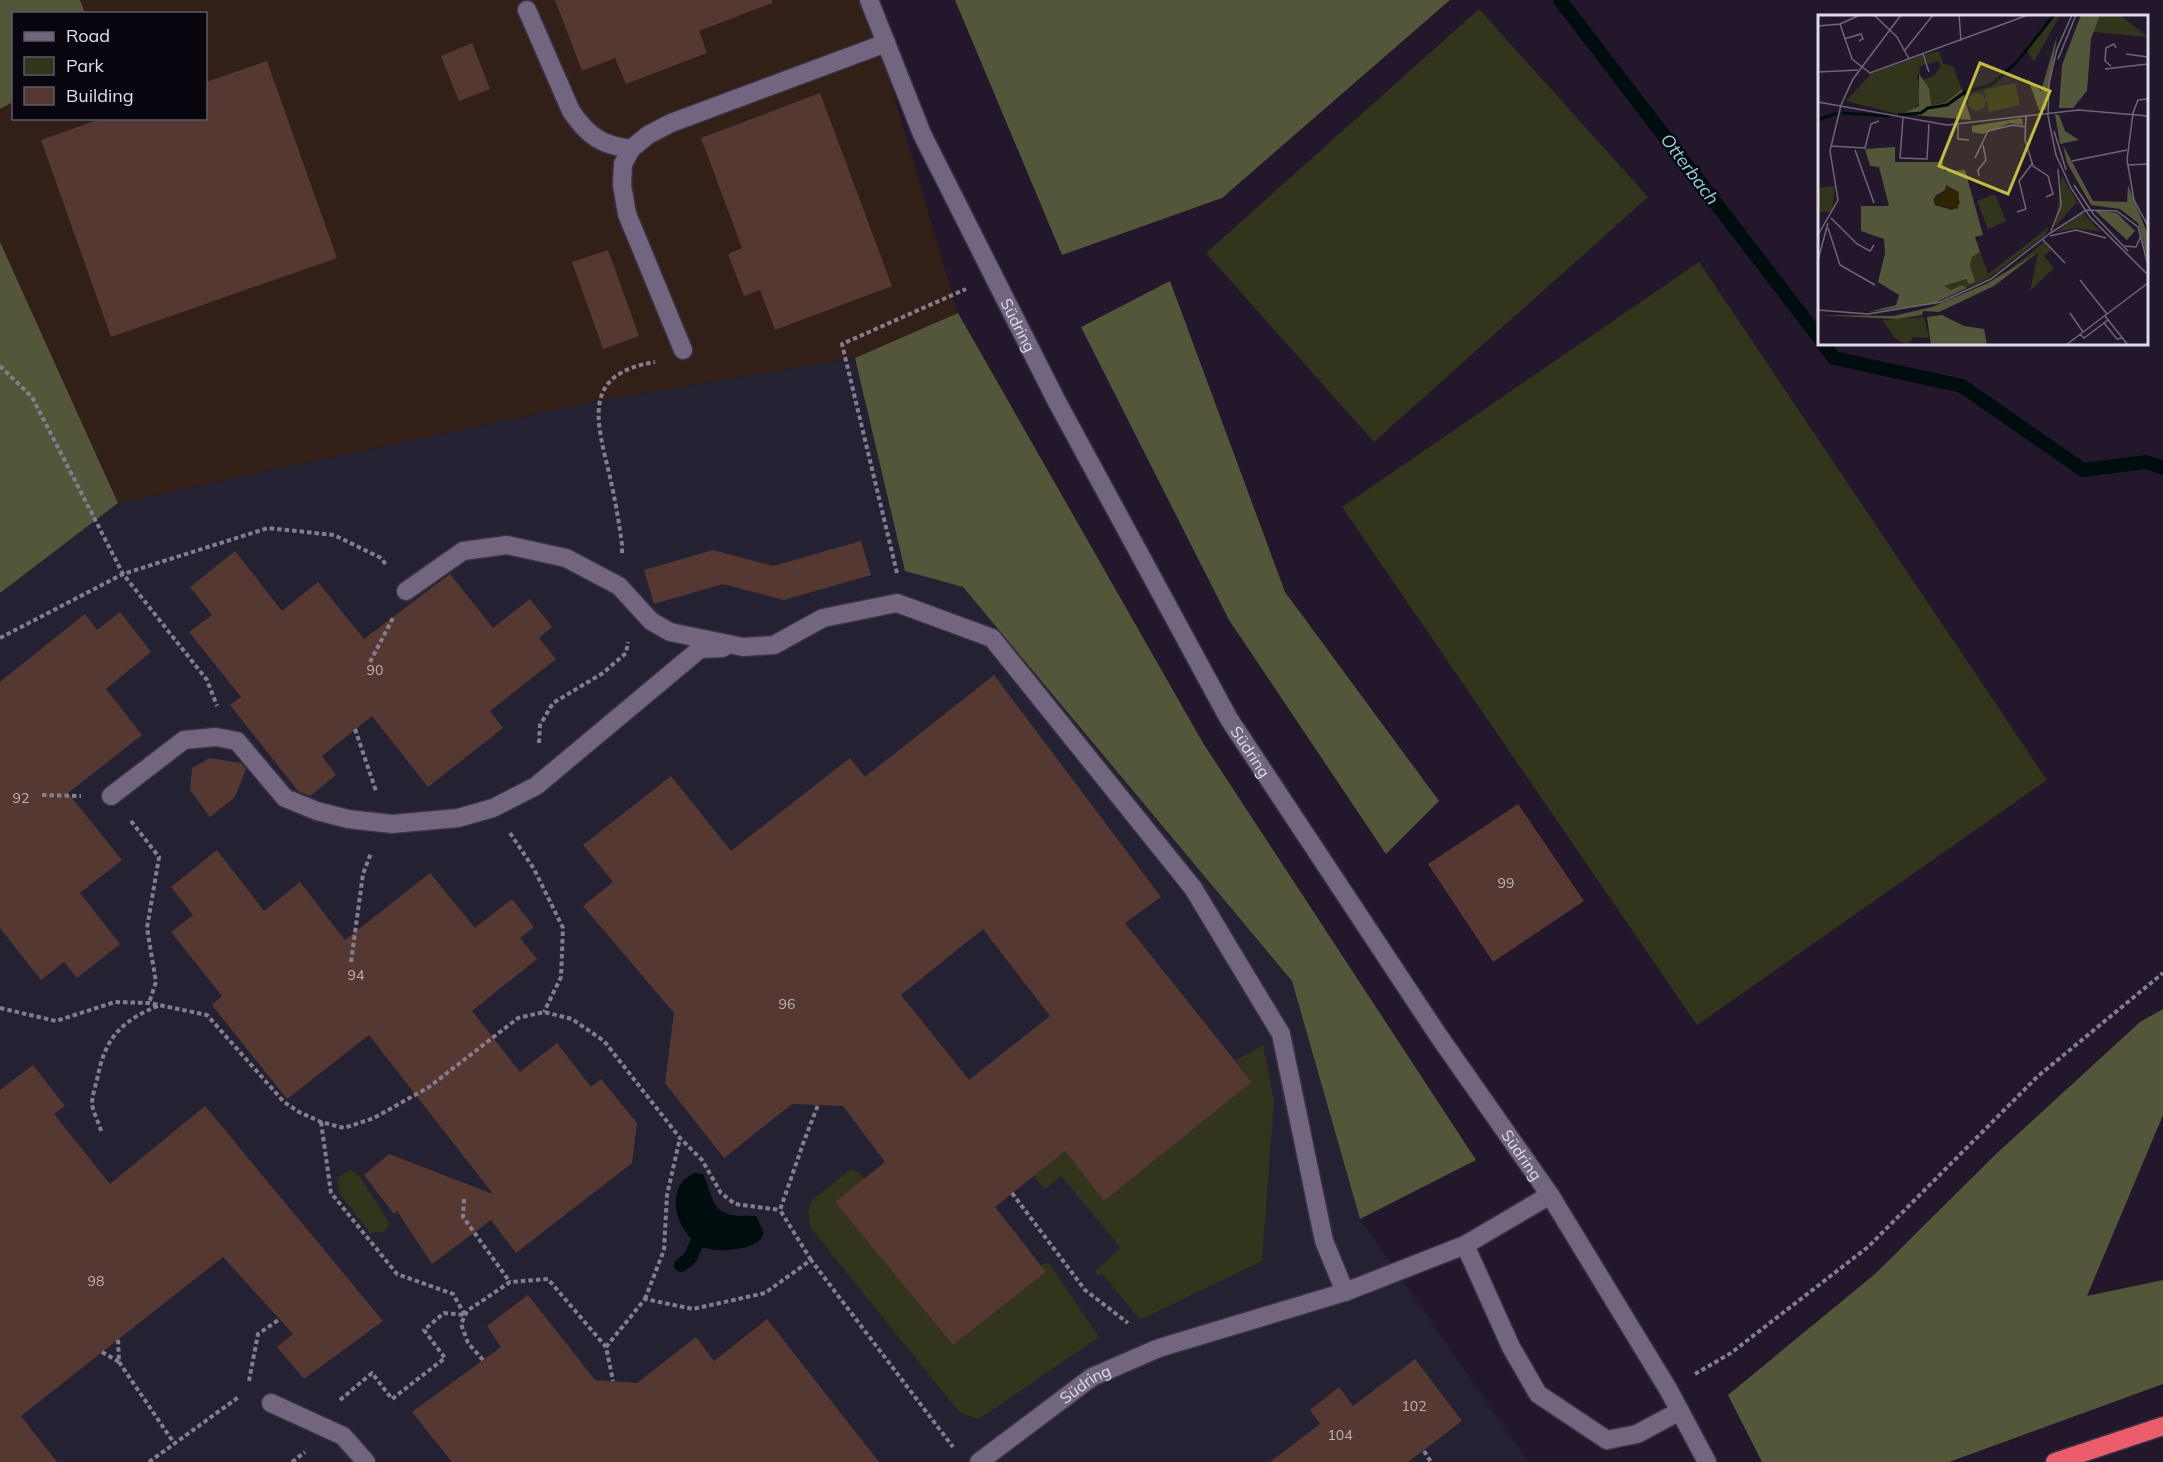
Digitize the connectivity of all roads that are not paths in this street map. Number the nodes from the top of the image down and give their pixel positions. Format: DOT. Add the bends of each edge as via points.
graph roads {
  1 [pos="869,0"];
  2 [pos="527,10"];
  3 [pos="886,43"];
  4 [pos="631,148"];
  5 [pos="683,350"];
  6 [pos="406,591"];
  7 [pos="743,647"];
  8 [pos="111,796"];
  9 [pos="1550,1195"];
  10 [pos="1465,1245"];
  11 [pos="1345,1292"];
  12 [pos="271,1403"];
  13 [pos="1680,1411"];
  14 [pos="2163,1426"];
  15 [pos="366,1462"];
  16 [pos="979,1462"];
  17 [pos="1707,1462"];
  18 [pos="2055,1462"];
  1 -- 3 [label="street, Südring"];
  2 -- 4 [label="street" via="581,126 612,147"];
  3 -- 4 [label="street" via="671,123"];
  3 -- 9 [label="street, Südring" via="922,134 1056,400 1229,719 1438,1035"];
  4 -- 5 [label="street" via="623,164 627,214"];
  6 -- 7 [label="street" via="463,551 507,545 566,558 619,586 651,621 670,632"];
  7 -- 8 [label="street" via="700,650 536,786 493,808 458,818 392,824 317,811 285,798 237,741 216,737 184,740"];
  7 -- 11 [label="street" via="774,645 823,618 897,603 992,638 1193,888 1281,1034 1324,1241"];
  9 -- 10 [label="street, Südring"];
  9 -- 13 [label="street, Südring"];
  10 -- 11 [label="street, Südring"];
  10 -- 13 [label="street" via="1511,1347 1538,1394 1607,1440 1637,1434"];
  11 -- 16 [label="street, Südring" via="1159,1348 1092,1377"];
  12 -- 15 [label="street" via="343,1436"];
  13 -- 17 [label="street, Südring"];
  14 -- 18 [label="highway"];
}
